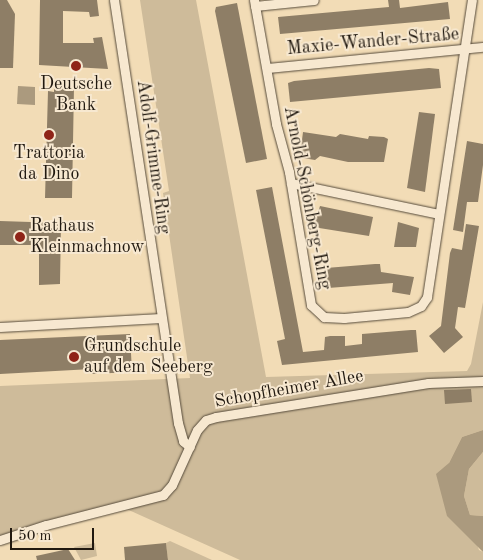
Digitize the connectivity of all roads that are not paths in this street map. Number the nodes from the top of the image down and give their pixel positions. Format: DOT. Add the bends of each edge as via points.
graph roads {
  1 [pos="114,0"];
  2 [pos="314,0"];
  3 [pos="472,0"];
  4 [pos="254,3"];
  5 [pos="483,47"];
  6 [pos="464,50"];
  7 [pos="266,68"];
  8 [pos="292,183"];
  9 [pos="439,214"];
  10 [pos="161,318"];
  11 [pos="0,327"];
  12 [pos="483,381"];
  13 [pos="190,447"];
  14 [pos="0,540"];
  1 -- 10 [label="street, Adolf-Grimme-Ring"];
  2 -- 4 [label="street"];
  3 -- 6 [label="street, Arnold-Schönberg-Ring"];
  4 -- 7 [label="street, Arnold-Schönberg-Ring"];
  5 -- 6 [label="street, Maxie-Wander-Straße"];
  6 -- 7 [label="street, Maxie-Wander-Straße"];
  6 -- 9 [label="street, Arnold-Schönberg-Ring"];
  7 -- 8 [label="street, Arnold-Schönberg-Ring" via="276,124"];
  8 -- 9 [label="street"];
  8 -- 9 [label="street, Arnold-Schönberg-Ring" via="296,224 312,305 324,318 389,315 421,306 426,297"];
  10 -- 11 [label="street"];
  10 -- 13 [label="street, Adolf-Grimme-Ring" via="181,435"];
  12 -- 13 [label="street, Schopfheimer Allee" via="428,383 216,417 201,426"];
  13 -- 14 [label="street, Schopfheimer Allee" via="172,485 163,495"];
}
